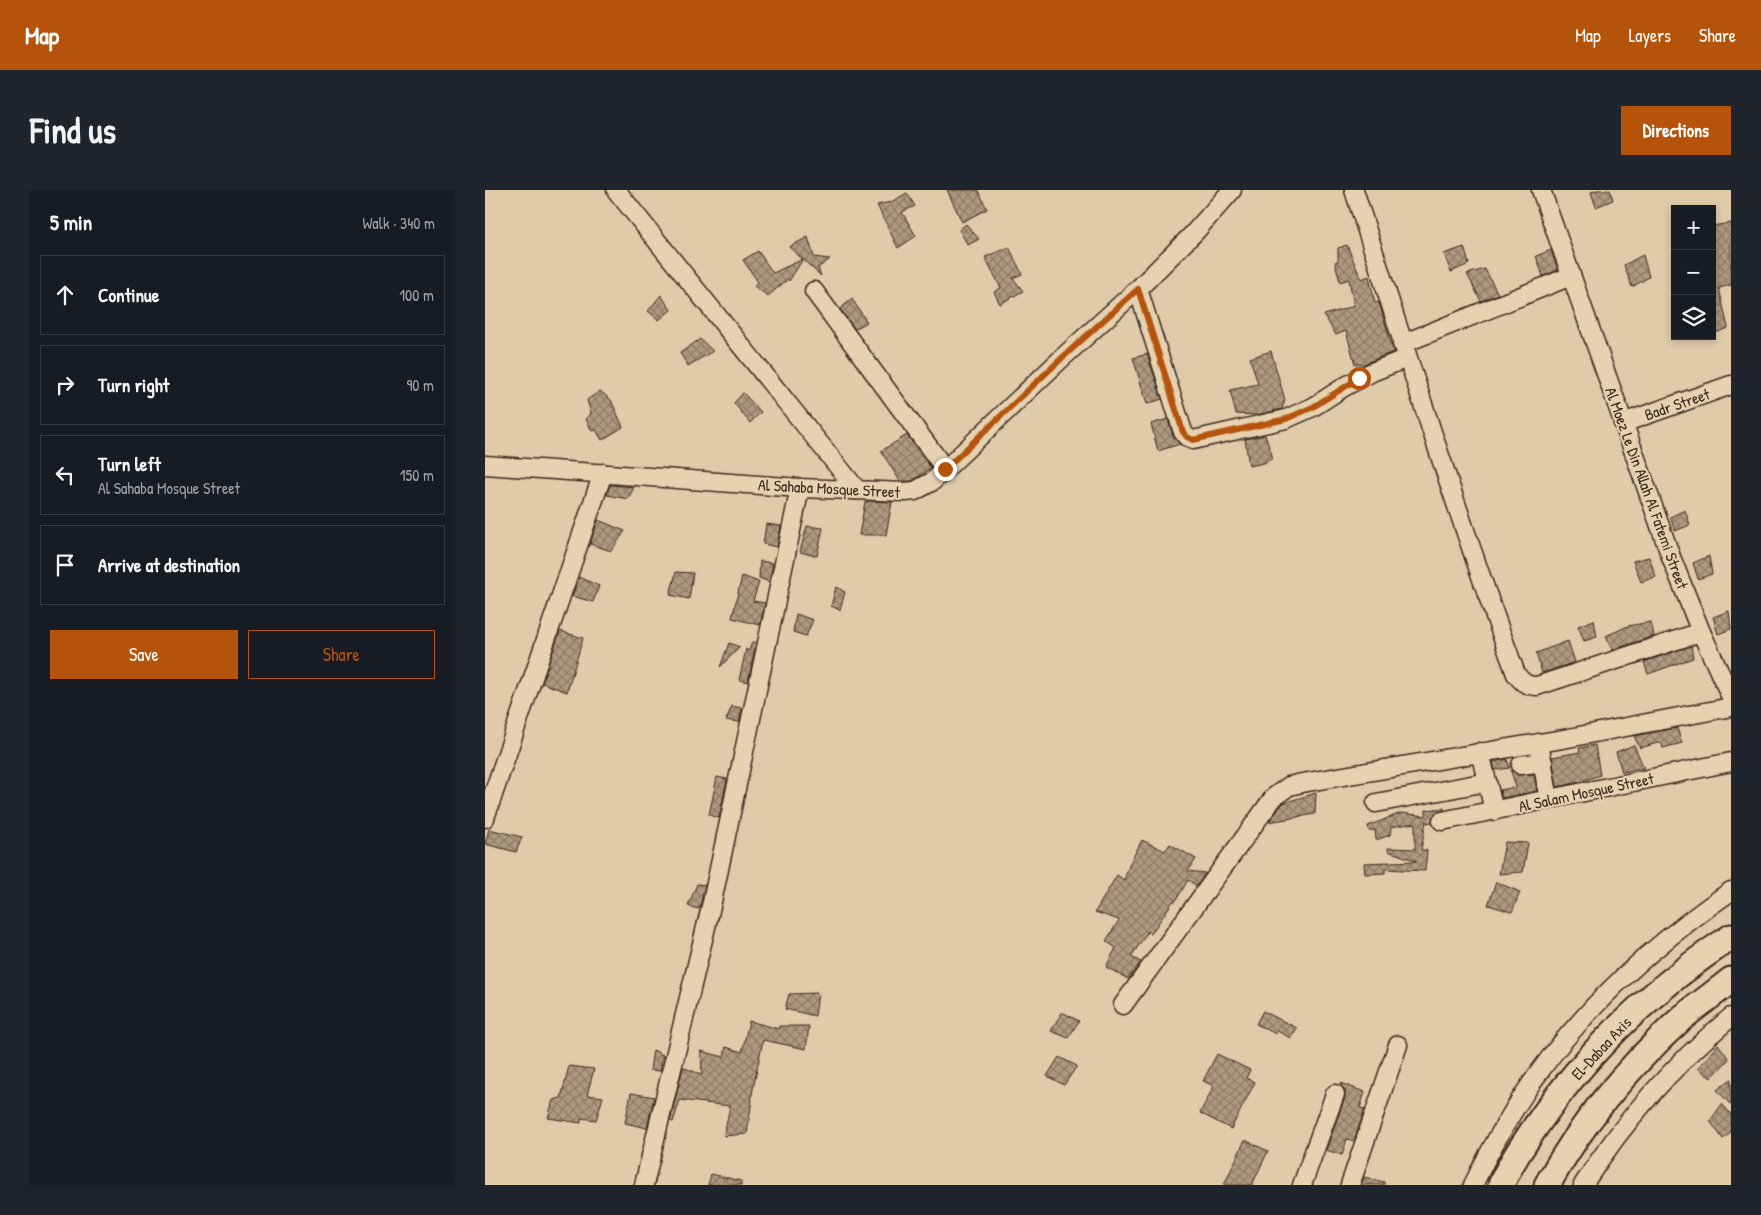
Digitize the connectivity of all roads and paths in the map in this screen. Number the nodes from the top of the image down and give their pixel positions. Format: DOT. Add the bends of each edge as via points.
graph roads {
  1 [pos="616,190"];
  2 [pos="1232,190"];
  3 [pos="1354,190"];
  4 [pos="1541,190"];
  5 [pos="1571,276"];
  6 [pos="1138,289"];
  7 [pos="814,291"];
  8 [pos="1404,351"];
  9 [pos="1731,385"];
  10 [pos="1623,423"];
  11 [pos="485,465"];
  12 [pos="945,469"];
  13 [pos="603,473"];
  14 [pos="800,488"];
  15 [pos="857,490"];
  16 [pos="1701,632"];
  17 [pos="1731,697"];
  18 [pos="1731,707"];
  19 [pos="1539,743"];
  20 [pos="1481,752"];
  21 [pos="1543,762"];
  22 [pos="1731,762"];
  23 [pos="1521,765"];
  24 [pos="1487,782"];
  25 [pos="1549,800"];
  26 [pos="1377,803"];
  27 [pos="1494,811"];
  28 [pos="485,818"];
  29 [pos="1442,821"];
  30 [pos="1731,890"];
  31 [pos="1731,936"];
  32 [pos="1731,980"];
  33 [pos="1123,1004"];
  34 [pos="1731,1018"];
  35 [pos="1398,1045"];
  36 [pos="1335,1094"];
  37 [pos="644,1185"];
  38 [pos="1302,1185"];
  39 [pos="1350,1185"];
  40 [pos="1473,1185"];
  41 [pos="1501,1185"];
  42 [pos="1547,1185"];
  43 [pos="1583,1185"];
  1 -- 15 [label="street"];
  2 -- 6 [label="street, Al Sahaba Mosque Street"];
  3 -- 8 [label="street"];
  4 -- 5 [label="street"];
  5 -- 8 [label="street"];
  5 -- 10 [label="street, Al Moez Le Din Allah Al Fatemi Street"];
  6 -- 8 [label="street" via="1183,432 1193,440 1286,419 1313,407"];
  6 -- 12 [label="street, Al Sahaba Mosque Street"];
  7 -- 12 [label="street"];
  8 -- 16 [label="street" via="1492,608 1516,674 1522,682 1537,686"];
  9 -- 10 [label="street, Badr Street"];
  10 -- 16 [label="street, Al Moez Le Din Allah Al Fatemi Street"];
  11 -- 13 [label="street, Al Sahaba Mosque Street"];
  12 -- 15 [label="street, Al Sahaba Mosque Street" via="933,481 915,491"];
  13 -- 14 [label="street, Al Sahaba Mosque Street"];
  13 -- 28 [label="street"];
  14 -- 15 [label="street, Al Sahaba Mosque Street"];
  14 -- 37 [label="street" via="712,902"];
  16 -- 17 [label="street, Al Moez Le Din Allah Al Fatemi Street"];
  18 -- 19 [label="street"];
  19 -- 20 [label="street"];
  19 -- 21 [label="street"];
  20 -- 24 [label="street"];
  20 -- 33 [label="street" via="1302,783 1281,791"];
  21 -- 23 [label="street"];
  21 -- 25 [label="street"];
  22 -- 25 [label="street, Al Salam Mosque Street"];
  24 -- 26 [label="street"];
  24 -- 27 [label="street"];
  25 -- 27 [label="street, Al Salam Mosque Street"];
  27 -- 29 [label="street, Al Salam Mosque Street"];
  30 -- 40 [label="street" via="1619,981 1578,1023 1543,1066 1513,1111"];
  31 -- 41 [label="highway, El-Dabaa Axis" via="1665,986 1611,1035 1554,1100 1521,1148"];
  32 -- 42 [label="highway" via="1683,1018 1614,1088 1587,1122"];
  34 -- 43 [label="street" via="1657,1088 1600,1157"];
  35 -- 39 [label="street"];
  36 -- 38 [label="street"];
}
